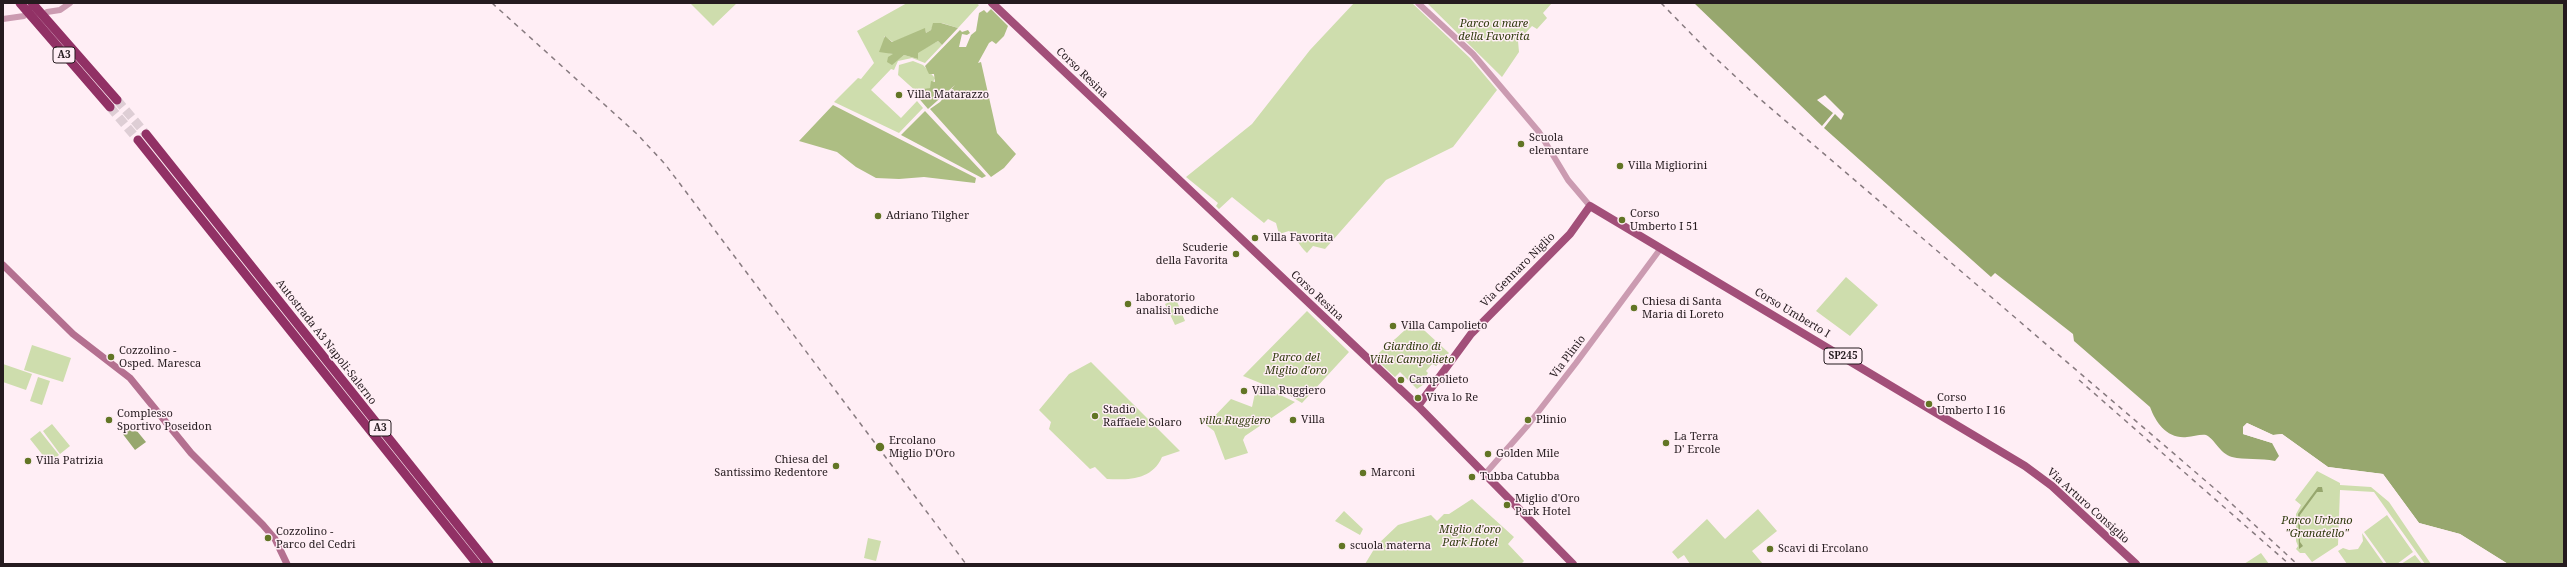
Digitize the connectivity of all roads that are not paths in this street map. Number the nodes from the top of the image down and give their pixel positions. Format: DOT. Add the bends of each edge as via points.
graph roads {
  1 [pos="20,3"];
  2 [pos="32,3"];
  3 [pos="70,3"];
  4 [pos="992,3"];
  5 [pos="1418,3"];
  6 [pos="47,12"];
  7 [pos="24,16"];
  8 [pos="3,19"];
  9 [pos="117,100"];
  10 [pos="110,107"];
  11 [pos="1590,206"];
  12 [pos="1661,248"];
  13 [pos="3,265"];
  14 [pos="1418,406"];
  15 [pos="2024,466"];
  16 [pos="1485,474"];
  17 [pos="287,564"];
  18 [pos="477,564"];
  19 [pos="489,564"];
  20 [pos="1573,564"];
  21 [pos="2136,564"];
  1 -- 10 [label="highway, A3"];
  2 -- 9 [label="highway, A3"];
  3 -- 6 [label="street" via="60,10"];
  4 -- 14 [label="main road, Corso Resina"];
  5 -- 11 [label="street, SP245" via="1473,54 1540,132 1568,180"];
  7 -- 8 [label="street"];
  11 -- 12 [label="main road, Corso Umberto I / SP245"];
  11 -- 14 [label="main road, Via Gennaro Niglio" via="1570,234 1471,334"];
  12 -- 15 [label="main road, Corso Umberto I / SP245"];
  12 -- 16 [label="street, Via Plinio" via="1554,392"];
  13 -- 17 [label="main road" via="72,334 130,378 192,453 275,539"];
  14 -- 16 [label="main road, Corso Resina"];
  15 -- 21 [label="main road, Via Arturo Consiglio / SP245" via="2052,486"];
  16 -- 20 [label="main road, Corso Resina"];
  18 -- 19 [label="highway, Autostrada A3 Napoli-Salerno / A3" via="266,302 167,175 142,137 183,179"];
}
